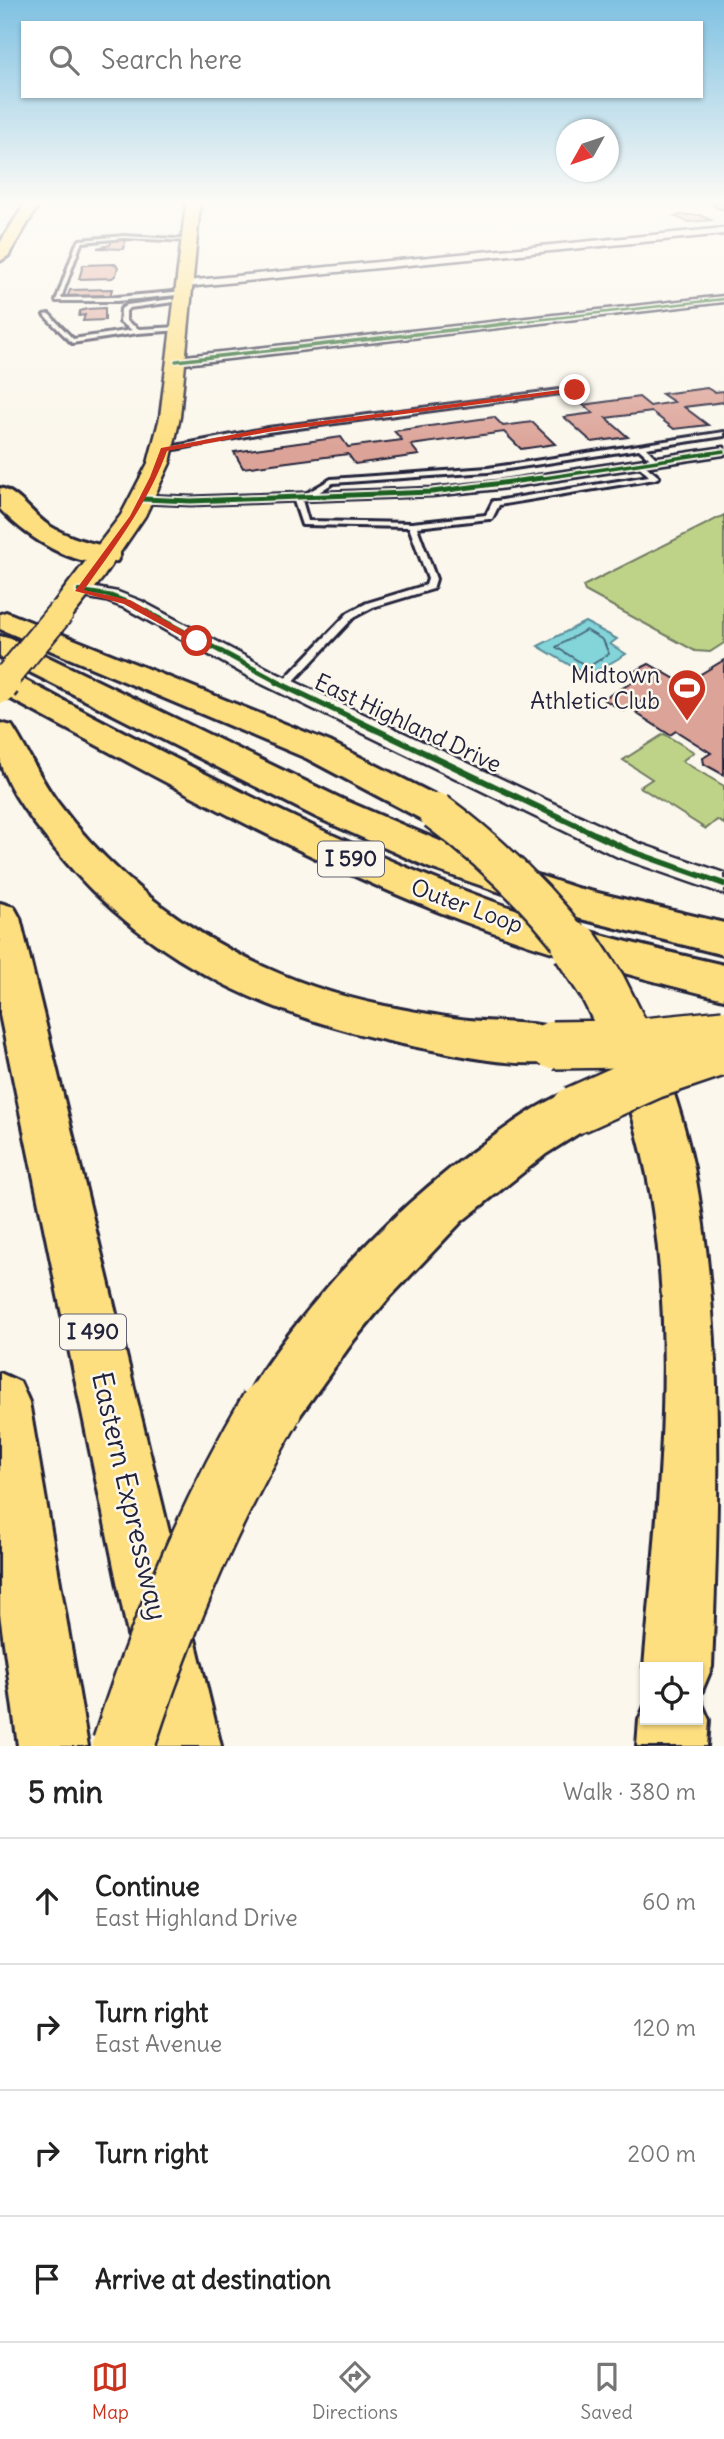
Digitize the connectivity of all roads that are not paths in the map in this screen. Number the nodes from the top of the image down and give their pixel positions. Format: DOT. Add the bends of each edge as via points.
graph roads {
  1 [pos="63,285"];
  2 [pos="186,285"];
  3 [pos="243,285"];
  4 [pos="185,292"];
  5 [pos="724,299"];
  6 [pos="47,315"];
  7 [pos="180,329"];
  8 [pos="138,331"];
  9 [pos="176,361"];
  10 [pos="575,390"];
  11 [pos="724,434"];
  12 [pos="641,447"];
  13 [pos="164,449"];
  14 [pos="724,451"];
  15 [pos="648,463"];
  16 [pos="488,470"];
  17 [pos="492,486"];
  18 [pos="0,495"];
  19 [pos="301,498"];
  20 [pos="143,499"];
  21 [pos="496,503"];
  22 [pos="412,524"];
  23 [pos="107,555"];
  24 [pos="79,591"];
  25 [pos="0,618"];
  26 [pos="0,645"];
  27 [pos="0,680"];
  28 [pos="284,685"];
  29 [pos="0,686"];
  30 [pos="0,711"];
  31 [pos="0,733"];
  32 [pos="323,846"];
  33 [pos="724,884"];
  34 [pos="0,918"];
  35 [pos="724,939"];
  36 [pos="724,982"];
  37 [pos="724,1034"];
  38 [pos="724,1051"];
  39 [pos="0,1402"];
  40 [pos="678,1662"];
  41 [pos="674,1725"];
  42 [pos="53,1746"];
  43 [pos="123,1746"];
  44 [pos="186,1746"];
  45 [pos="672,1746"];
  1 -- 4 [label="lane" via="58,300"];
  2 -- 4 [label="main road"];
  3 -- 4 [label="street"];
  4 -- 7 [label="main road"];
  4 -- 8 [label="lane" via="123,310 123,322"];
  5 -- 9 [label="street"];
  6 -- 8 [label="lane" via="72,341"];
  7 -- 8 [label="lane"];
  7 -- 9 [label="main road"];
  9 -- 13 [label="main road"];
  10 -- 13 [label="lane" via="268,430"];
  11 -- 12 [label="lane"];
  12 -- 15 [label="lane"];
  12 -- 16 [label="lane"];
  13 -- 20 [label="main road"];
  14 -- 15 [label="street"];
  15 -- 17 [label="street"];
  15 -- 21 [label="lane" via="654,477"];
  16 -- 17 [label="lane"];
  16 -- 19 [label="lane" via="331,481"];
  17 -- 19 [label="street"];
  17 -- 21 [label="lane"];
  18 -- 23 [label="highway" via="56,542"];
  19 -- 20 [label="street"];
  19 -- 22 [label="lane" via="305,523"];
  20 -- 23 [label="main road"];
  21 -- 22 [label="lane" via="489,517"];
  22 -- 28 [label="lane" via="432,579 430,587 351,615"];
  23 -- 24 [label="main road"];
  24 -- 28 [label="street, East Highland Drive" via="111,596 141,608"];
  24 -- 29 [label="main road, bridge"];
  25 -- 40 [label="highway, bridge" via="318,750 436,811 503,863 565,929 609,995 660,1121 676,1181 690,1284 690,1460"];
  26 -- 35 [label="highway, Outer Loop / I 590" via="340,813 443,858 573,902"];
  27 -- 32 [label="highway, Outer Loop / I 590"];
  28 -- 33 [label="street, East Highland Drive" via="628,850"];
  30 -- 32 [label="highway"];
  31 -- 37 [label="highway, bridge" via="34,794 76,853 122,900 185,945 243,976 328,1008 406,1029 478,1040 625,1044"];
  32 -- 36 [label="highway, Outer Loop / I 590" via="497,918 628,959"];
  34 -- 44 [label="highway, Eastern Expressway / I 490"];
  38 -- 43 [label="highway, bridge" via="653,1075 575,1110 486,1169 424,1222 345,1307 271,1408 225,1489 187,1569"];
  39 -- 42 [label="highway"];
  41 -- 45 [label="highway"];
}
